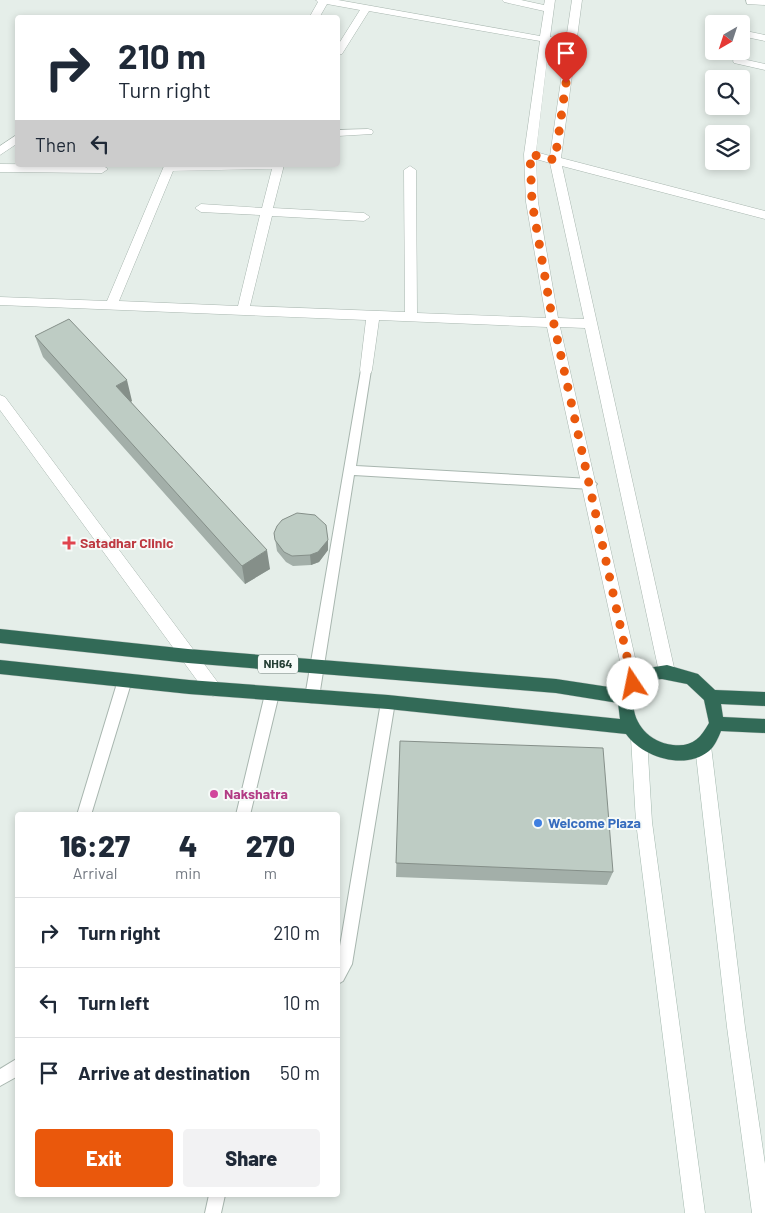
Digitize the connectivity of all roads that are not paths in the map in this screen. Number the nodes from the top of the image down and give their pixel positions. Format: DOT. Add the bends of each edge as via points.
graph roads {
  1 [pos="322,0"];
  2 [pos="508,0"];
  3 [pos="577,0"];
  4 [pos="750,2"];
  5 [pos="765,2"];
  6 [pos="550,4"];
  7 [pos="366,8"];
  8 [pos="315,15"];
  9 [pos="750,35"];
  10 [pos="765,38"];
  11 [pos="545,40"];
  12 [pos="571,44"];
  13 [pos="340,49"];
  14 [pos="738,61"];
  15 [pos="765,67"];
  16 [pos="368,132"];
  17 [pos="340,133"];
  18 [pos="15,140"];
  19 [pos="0,152"];
  20 [pos="530,154"];
  21 [pos="555,160"];
  22 [pos="173,167"];
  23 [pos="278,167"];
  24 [pos="0,168"];
  25 [pos="102,169"];
  26 [pos="410,170"];
  27 [pos="201,208"];
  28 [pos="267,213"];
  29 [pos="765,214"];
  30 [pos="364,217"];
  31 [pos="0,301"];
  32 [pos="111,305"];
  33 [pos="244,311"];
  34 [pos="373,316"];
  35 [pos="411,318"];
  36 [pos="554,324"];
  37 [pos="591,324"];
  38 [pos="366,370"];
  39 [pos="0,400"];
  40 [pos="350,470"];
  41 [pos="590,484"];
  42 [pos="0,636"];
  43 [pos="188,656"];
  44 [pos="0,666"];
  45 [pos="318,667"];
  46 [pos="667,672"];
  47 [pos="125,680"];
  48 [pos="213,689"];
  49 [pos="630,691"];
  50 [pos="272,694"];
  51 [pos="312,697"];
  52 [pos="711,697"];
  53 [pos="765,699"];
  54 [pos="388,702"];
  55 [pos="717,724"];
  56 [pos="765,726"];
  57 [pos="635,732"];
  58 [pos="703,746"];
  59 [pos="85,812"];
  60 [pos="244,812"];
  61 [pos="340,972"];
  62 [pos="15,1068"];
  63 [pos="0,1078"];
  64 [pos="216,1197"];
  65 [pos="213,1213"];
  66 [pos="695,1213"];
  67 [pos="762,1213"];
  1 -- 7 [label="street"];
  1 -- 8 [label="street"];
  2 -- 6 [label="street"];
  3 -- 12 [label="street"];
  4 -- 5 [label="street"];
  6 -- 11 [label="street"];
  7 -- 11 [label="street"];
  7 -- 13 [label="street"];
  9 -- 10 [label="street"];
  11 -- 12 [label="street"];
  11 -- 20 [label="street"];
  12 -- 21 [label="street"];
  14 -- 15 [label="street"];
  16 -- 17 [label="street"];
  18 -- 19 [label="street"];
  20 -- 21 [label="street"];
  20 -- 36 [label="street" via="532,202"];
  21 -- 29 [label="street"];
  21 -- 37 [label="street"];
  22 -- 32 [label="street" via="168,168"];
  23 -- 28 [label="street"];
  24 -- 25 [label="street"];
  26 -- 35 [label="street"];
  27 -- 28 [label="street"];
  28 -- 30 [label="street"];
  28 -- 33 [label="street"];
  31 -- 32 [label="street"];
  32 -- 33 [label="street"];
  33 -- 34 [label="street"];
  34 -- 35 [label="street"];
  34 -- 38 [label="street"];
  35 -- 36 [label="street"];
  36 -- 37 [label="street"];
  36 -- 41 [label="street"];
  37 -- 46 [label="street"];
  38 -- 40 [label="lane"];
  39 -- 43 [label="street"];
  40 -- 41 [label="lane"];
  40 -- 45 [label="lane"];
  41 -- 49 [label="street"];
  42 -- 43 [label="highway, NH64"];
  43 -- 45 [label="highway, NH64"];
  43 -- 48 [label="street"];
  44 -- 47 [label="highway, NH64"];
  45 -- 49 [label="highway, NH64"];
  45 -- 51 [label="lane"];
  46 -- 49 [label="highway" via="648,674"];
  46 -- 52 [label="highway" via="692,679"];
  47 -- 48 [label="highway, NH64"];
  47 -- 59 [label="lane"];
  48 -- 50 [label="highway, NH64"];
  49 -- 57 [label="highway" via="625,712"];
  50 -- 51 [label="highway, NH64"];
  50 -- 60 [label="lane"];
  51 -- 54 [label="highway, NH64"];
  52 -- 53 [label="highway"];
  52 -- 55 [label="highway"];
  54 -- 57 [label="highway, NH64"];
  54 -- 61 [label="lane" via="344,964"];
  55 -- 56 [label="highway"];
  55 -- 58 [label="highway"];
  57 -- 58 [label="highway, NH64" via="654,748 671,753 688,752"];
  57 -- 66 [label="street"];
  58 -- 67 [label="street" via="736,1028"];
  62 -- 63 [label="lane"];
  64 -- 65 [label="lane"];
}
